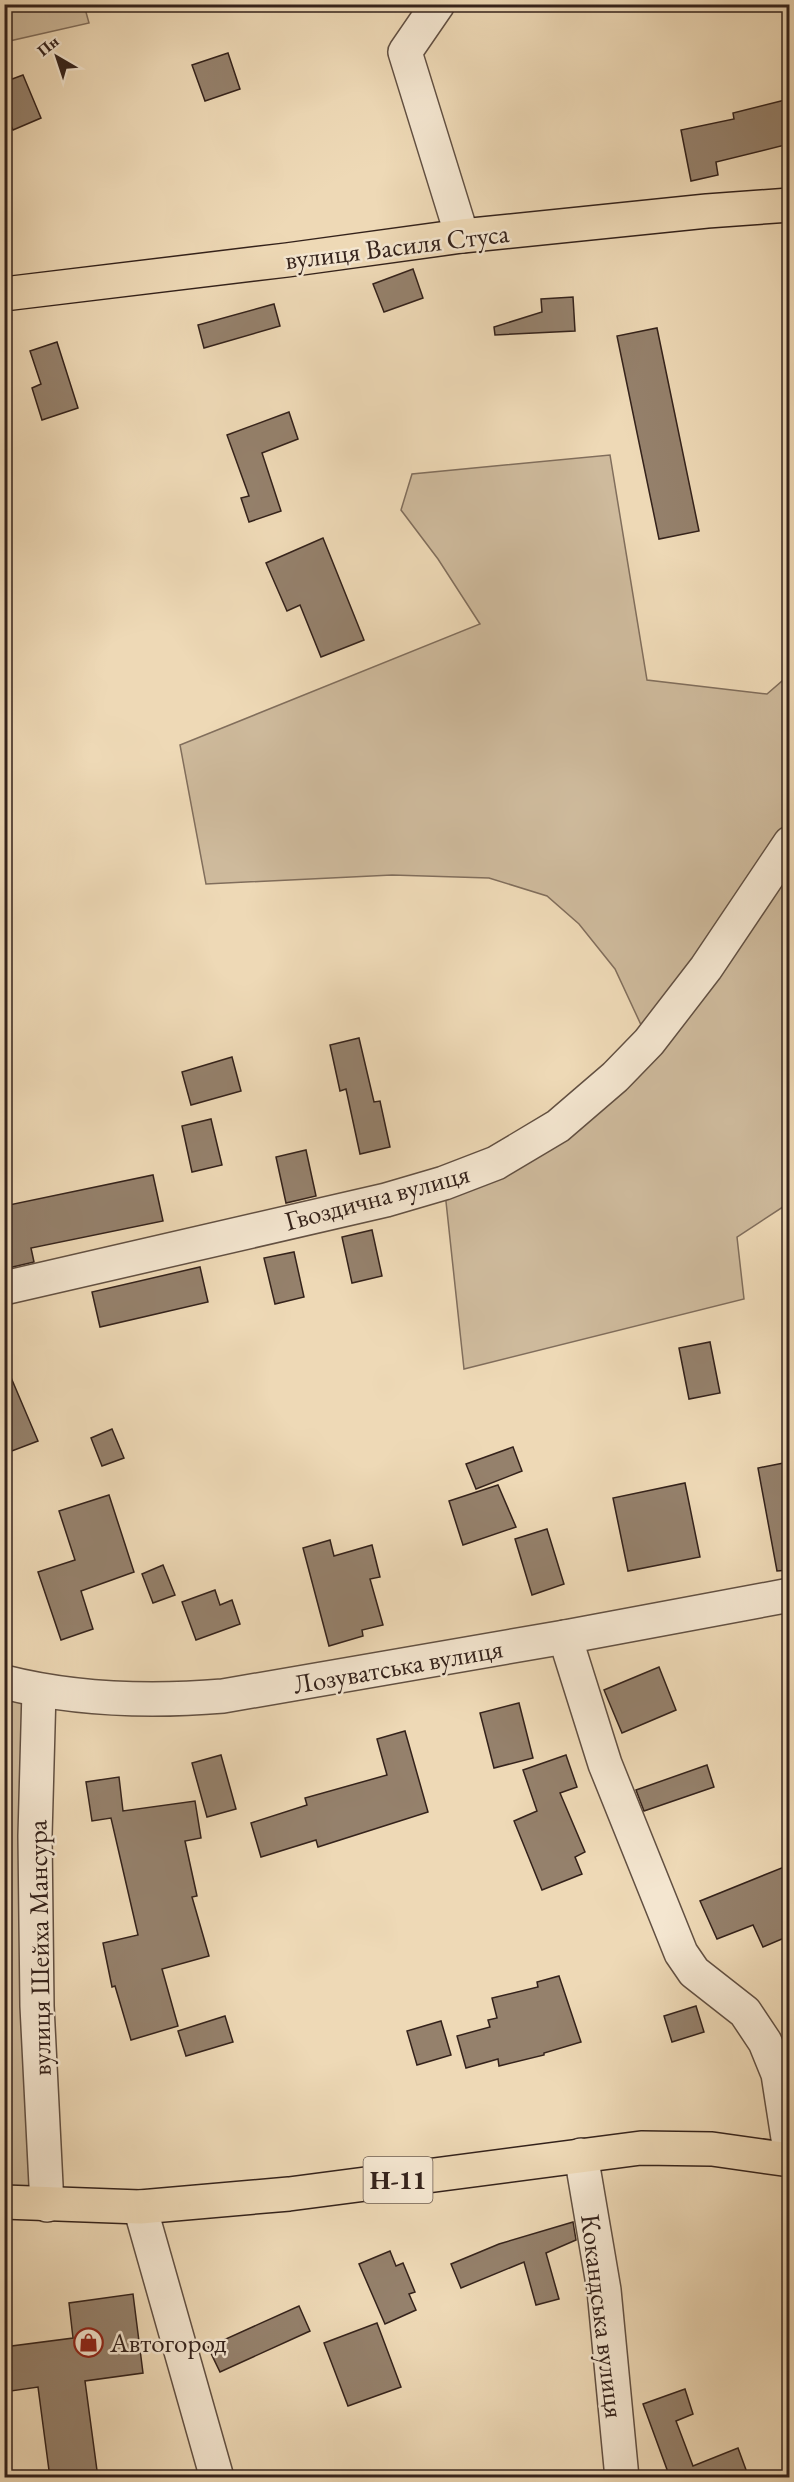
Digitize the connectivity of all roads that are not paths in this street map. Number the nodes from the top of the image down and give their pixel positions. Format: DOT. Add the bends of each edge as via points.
graph roads {
  1 [pos="438,4"];
  2 [pos="789,205"];
  3 [pos="462,236"];
  4 [pos="4,294"];
  5 [pos="789,843"];
  6 [pos="4,1288"];
  7 [pos="789,1595"];
  8 [pos="565,1637"];
  9 [pos="4,1682"];
  10 [pos="39,1691"];
  11 [pos="789,2151"];
  12 [pos="581,2155"];
  13 [pos="789,2160"];
  14 [pos="4,2202"];
  15 [pos="47,2205"];
  16 [pos="140,2207"];
  17 [pos="218,2478"];
  18 [pos="622,2478"];
  1 -- 3 [label="street" via="405,52"];
  2 -- 3 [label="main road, вулиця Василя Стуса"];
  3 -- 4 [label="main road, вулиця Василя Стуса"];
  5 -- 6 [label="street, Гвоздична вулиця" via="706,968 649,1042 558,1126 496,1162 386,1200"];
  7 -- 8 [label="street, Лозуватська вулиця"];
  8 -- 10 [label="street, Лозуватська вулиця" via="223,1696 130,1699"];
  8 -- 11 [label="street" via="605,1764 681,1953 694,1972 745,2012 765,2042 778,2074"];
  9 -- 10 [label="street, Лозуватська вулиця"];
  10 -- 15 [label="street, вулиця Шейха Мансура" via="35,1836 37,2006"];
  12 -- 13 [label="main road, Н-11" via="641,2148 712,2149"];
  12 -- 16 [label="main road, Н-11" via="289,2194"];
  12 -- 18 [label="street, Кокандська вулиця" via="604,2290"];
  14 -- 15 [label="main road, Н-11"];
  15 -- 16 [label="main road, Н-11"];
  16 -- 17 [label="street"];
}
